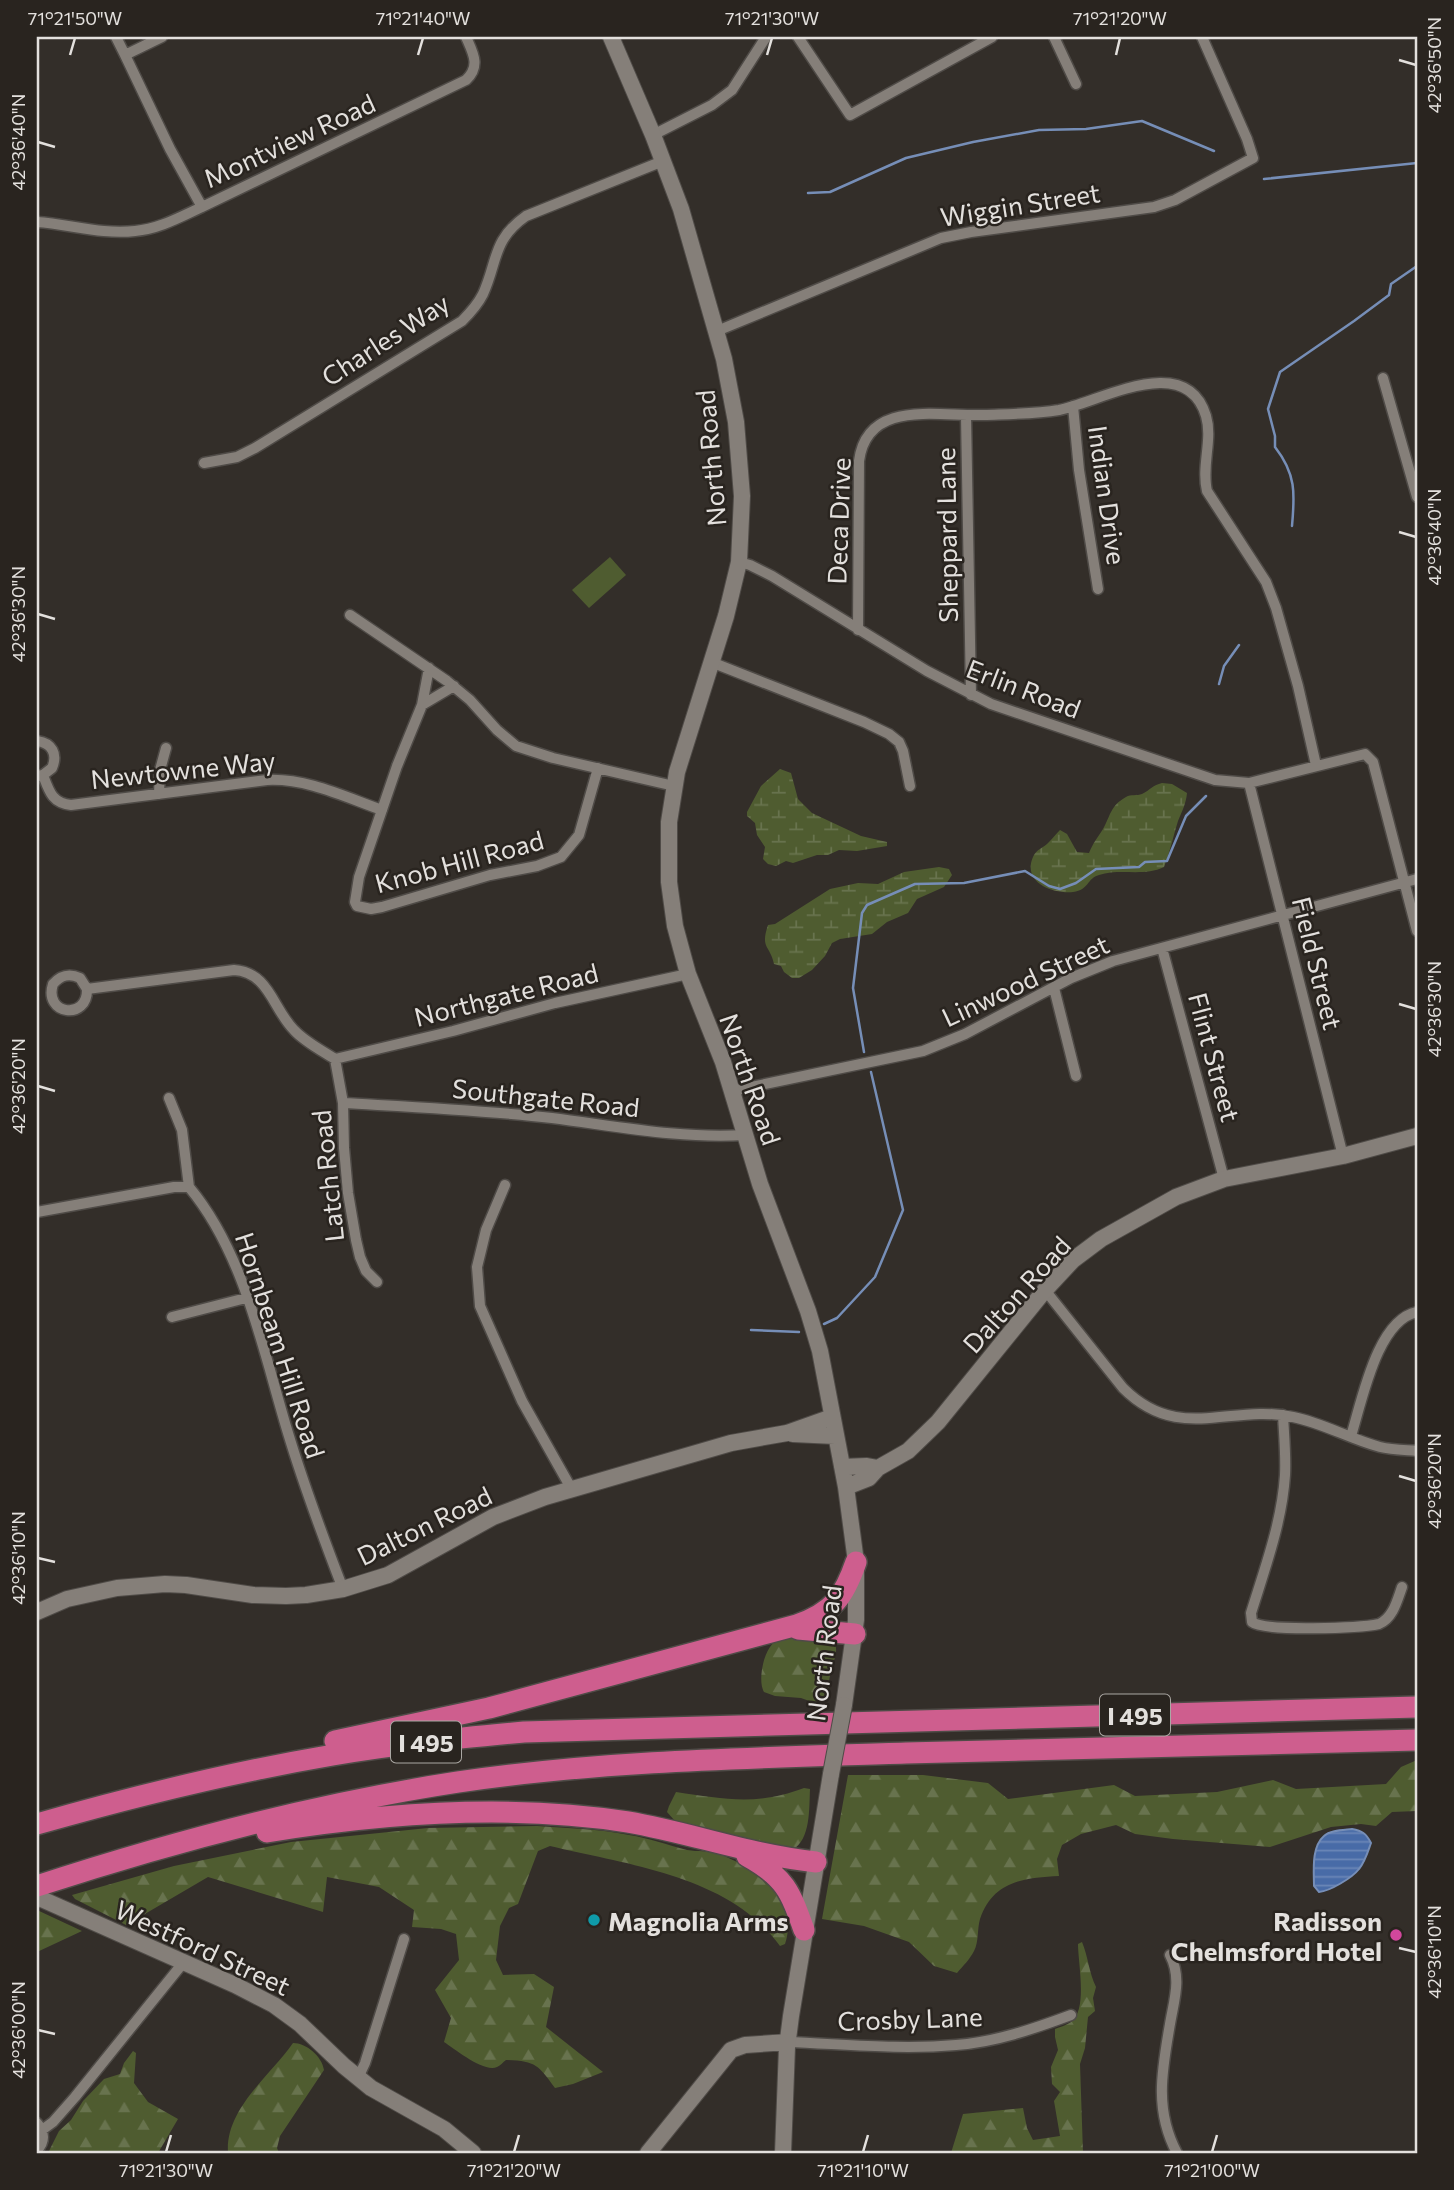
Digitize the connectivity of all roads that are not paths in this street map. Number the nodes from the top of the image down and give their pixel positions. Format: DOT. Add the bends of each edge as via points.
graph roads {
  1 [pos="116,37"];
  2 [pos="162,37"];
  3 [pos="466,37"];
  4 [pos="611,37"];
  5 [pos="766,37"];
  6 [pos="798,37"];
  7 [pos="992,37"];
  8 [pos="1054,37"];
  9 [pos="1202,37"];
  10 [pos="125,55"];
  11 [pos="1076,84"];
  12 [pos="653,135"];
  13 [pos="663,161"];
  14 [pos="202,207"];
  15 [pos="37,222"];
  16 [pos="717,331"];
  17 [pos="1383,378"];
  18 [pos="1073,406"];
  19 [pos="966,416"];
  20 [pos="204,463"];
  21 [pos="1417,497"];
  22 [pos="739,562"];
  23 [pos="1098,589"];
  24 [pos="350,615"];
  25 [pos="858,630"];
  26 [pos="711,662"];
  27 [pos="429,668"];
  28 [pos="454,687"];
  29 [pos="971,695"];
  30 [pos="422,705"];
  31 [pos="37,741"];
  32 [pos="166,748"];
  33 [pos="1316,765"];
  34 [pos="598,768"];
  35 [pos="40,776"];
  36 [pos="1249,783"];
  37 [pos="674,786"];
  38 [pos="910,786"];
  39 [pos="159,794"];
  40 [pos="382,810"];
  41 [pos="1417,879"];
  42 [pos="1404,882"];
  43 [pos="1282,915"];
  44 [pos="1417,931"];
  45 [pos="1162,948"];
  46 [pos="688,974"];
  47 [pos="1054,988"];
  48 [pos="87,989"];
  49 [pos="335,1059"];
  50 [pos="1076,1076"];
  51 [pos="732,1091"];
  52 [pos="169,1098"];
  53 [pos="343,1103"];
  54 [pos="745,1135"];
  55 [pos="1417,1136"];
  56 [pos="1343,1156"];
  57 [pos="1224,1179"];
  58 [pos="505,1185"];
  59 [pos="189,1188"];
  60 [pos="37,1212"];
  61 [pos="377,1282"];
  62 [pos="1045,1290"];
  63 [pos="246,1298"];
  64 [pos="1417,1312"];
  65 [pos="172,1317"];
  66 [pos="1283,1415"];
  67 [pos="832,1417"];
  68 [pos="787,1433"];
  69 [pos="835,1436"];
  70 [pos="1351,1436"];
  71 [pos="1417,1451"];
  72 [pos="842,1468"];
  73 [pos="878,1468"];
  74 [pos="846,1487"];
  75 [pos="571,1489"];
  76 [pos="856,1562"];
  77 [pos="1402,1587"];
  78 [pos="343,1589"];
  79 [pos="37,1612"];
  80 [pos="778,1630"];
  81 [pos="855,1633"];
  82 [pos="1417,1700"];
  83 [pos="1417,1707"];
  84 [pos="1280,1711"];
  85 [pos="1417,1740"];
  86 [pos="143,1794"];
  87 [pos="37,1824"];
  88 [pos="709,1842"];
  89 [pos="134,1855"];
  90 [pos="816,1863"];
  91 [pos="37,1886"];
  92 [pos="37,1897"];
  93 [pos="804,1930"];
  94 [pos="404,1939"];
  95 [pos="1171,1955"];
  96 [pos="183,1963"];
  97 [pos="1071,2015"];
  98 [pos="788,2042"];
  99 [pos="358,2078"];
  100 [pos="39,2127"];
  101 [pos="37,2150"];
  102 [pos="473,2153"];
  103 [pos="648,2153"];
  104 [pos="783,2153"];
  105 [pos="1177,2153"];
  1 -- 10 [label="street, Montview Road"];
  2 -- 10 [label="street"];
  3 -- 14 [label="street, Montview Road" via="475,63 466,80"];
  4 -- 12 [label="main road, North Road"];
  5 -- 12 [label="street" via="732,90"];
  6 -- 7 [label="street" via="850,115"];
  8 -- 11 [label="street"];
  9 -- 16 [label="street, Wiggin Street" via="1253,159 1154,207 941,238"];
  10 -- 14 [label="street, Montview Road"];
  12 -- 13 [label="main road, North Road"];
  13 -- 16 [label="main road, North Road"];
  13 -- 20 [label="street, Charles Way" via="526,216 503,238 483,292 462,321 255,448 237,457"];
  14 -- 15 [label="street" via="138,231"];
  16 -- 22 [label="main road, North Road" via="740,457"];
  17 -- 21 [label="street"];
  18 -- 19 [label="street"];
  18 -- 23 [label="street, Indian Drive"];
  18 -- 33 [label="street" via="1153,383 1175,385 1198,400 1208,426 1207,491 1266,582"];
  19 -- 25 [label="street, Deca Drive" via="898,416 876,426 865,439 859,461"];
  19 -- 29 [label="street, Sheppard Lane"];
  22 -- 25 [label="street, Erlin Road" via="772,576"];
  22 -- 26 [label="main road, North Road"];
  24 -- 27 [label="street"];
  25 -- 29 [label="street, Erlin Road"];
  26 -- 37 [label="main road, North Road"];
  26 -- 38 [label="street" via="889,734 903,751"];
  27 -- 28 [label="street"];
  27 -- 30 [label="street"];
  28 -- 30 [label="street"];
  28 -- 34 [label="street" via="516,746"];
  29 -- 36 [label="street, Erlin Road" via="1202,776"];
  30 -- 40 [label="street"];
  31 -- 35 [label="street, Newtowne Way" via="50,746 55,756 52,768"];
  32 -- 39 [label="street"];
  33 -- 36 [label="street, Erlin Road"];
  33 -- 42 [label="street, Erlin Road" via="1360,754 1372,759"];
  34 -- 37 [label="street"];
  34 -- 40 [label="street, Knob Hill Road" via="581,829 561,858 371,909 355,905 356,889"];
  35 -- 39 [label="street, Newtowne Way" via="52,797 63,804"];
  36 -- 43 [label="street, Field Street"];
  37 -- 46 [label="main road, North Road" via="669,882"];
  39 -- 40 [label="street, Newtowne Way" via="288,779"];
  41 -- 42 [label="street, Linwood Street"];
  42 -- 43 [label="street, Linwood Street"];
  42 -- 44 [label="street"];
  43 -- 45 [label="street, Linwood Street"];
  43 -- 56 [label="street, Field Street"];
  45 -- 47 [label="street, Linwood Street" via="1098,966"];
  45 -- 57 [label="street, Flint Street"];
  46 -- 49 [label="street, Northgate Road"];
  46 -- 51 [label="main road, North Road"];
  47 -- 50 [label="street"];
  47 -- 51 [label="street, Linwood Street" via="923,1051"];
  48 -- 49 [label="street" via="234,970 249,972 267,988 295,1032"];
  49 -- 53 [label="street, Latch Road"];
  51 -- 54 [label="main road, North Road"];
  52 -- 59 [label="street" via="182,1130"];
  53 -- 54 [label="street, Southgate Road" via="478,1110 637,1130"];
  53 -- 61 [label="street, Latch Road" via="348,1193 356,1240 366,1271"];
  54 -- 67 [label="main road, North Road" via="808,1311"];
  55 -- 56 [label="main road, Dalton Road"];
  56 -- 57 [label="main road, Dalton Road"];
  57 -- 62 [label="main road, Dalton Road" via="1177,1196 1101,1239 1073,1259"];
  58 -- 75 [label="street" via="477,1266 480,1306 522,1401"];
  59 -- 60 [label="street"];
  59 -- 63 [label="street, Hornbeam Hill Road" via="218,1227"];
  62 -- 66 [label="street" via="1123,1388 1144,1405 1186,1419"];
  62 -- 73 [label="main road, Dalton Road" via="938,1422 908,1451"];
  63 -- 65 [label="street"];
  63 -- 78 [label="street, Hornbeam Hill Road" via="304,1487"];
  64 -- 70 [label="street" via="1395,1325 1380,1346"];
  66 -- 70 [label="street"];
  66 -- 77 [label="street" via="1283,1490 1252,1622 1289,1628 1379,1624 1390,1615"];
  67 -- 68 [label="main road, Dalton Road"];
  67 -- 69 [label="main road, North Road"];
  68 -- 69 [label="main road, Dalton Road"];
  68 -- 75 [label="main road, Dalton Road" via="731,1443"];
  69 -- 72 [label="main road, North Road"];
  70 -- 71 [label="street" via="1379,1447"];
  72 -- 73 [label="main road, Dalton Road"];
  72 -- 74 [label="main road, North Road"];
  73 -- 74 [label="main road, Dalton Road" via="869,1478"];
  74 -- 76 [label="main road, North Road"];
  75 -- 78 [label="main road, Dalton Road" via="494,1517 388,1575"];
  76 -- 80 [label="highway" via="834,1605 814,1619"];
  76 -- 81 [label="main road, North Road"];
  78 -- 79 [label="main road, Dalton Road" via="286,1596 186,1585 117,1588 67,1599"];
  80 -- 81 [label="highway"];
  80 -- 86 [label="highway" via="501,1705 227,1767"];
  81 -- 90 [label="main road, North Road, bridge"];
  82 -- 84 [label="highway"];
  83 -- 84 [label="highway, I 495"];
  84 -- 86 [label="highway, I 495" via="524,1732 334,1754"];
  85 -- 89 [label="highway, I 495" via="628,1763 364,1798"];
  86 -- 87 [label="highway, I 495"];
  88 -- 89 [label="highway" via="607,1819 478,1814 317,1824"];
  88 -- 90 [label="highway"];
  88 -- 93 [label="highway" via="747,1856 778,1877"];
  89 -- 91 [label="highway, I 495"];
  90 -- 93 [label="main road, North Road"];
  92 -- 96 [label="main road, Westford Street"];
  93 -- 98 [label="main road, North Road"];
  94 -- 99 [label="street"];
  95 -- 105 [label="street" via="1177,1968 1177,1987 1161,2101"];
  96 -- 99 [label="main road, Westford Street" via="281,2009"];
  96 -- 100 [label="street" via="75,2097 53,2122"];
  97 -- 98 [label="street, Crosby Lane" via="1027,2032 957,2045"];
  98 -- 103 [label="main road" via="731,2050"];
  98 -- 104 [label="main road, North Road"];
  99 -- 102 [label="main road, Westford Street" via="444,2129"];
  100 -- 101 [label="street" via="43,2142"];
}
